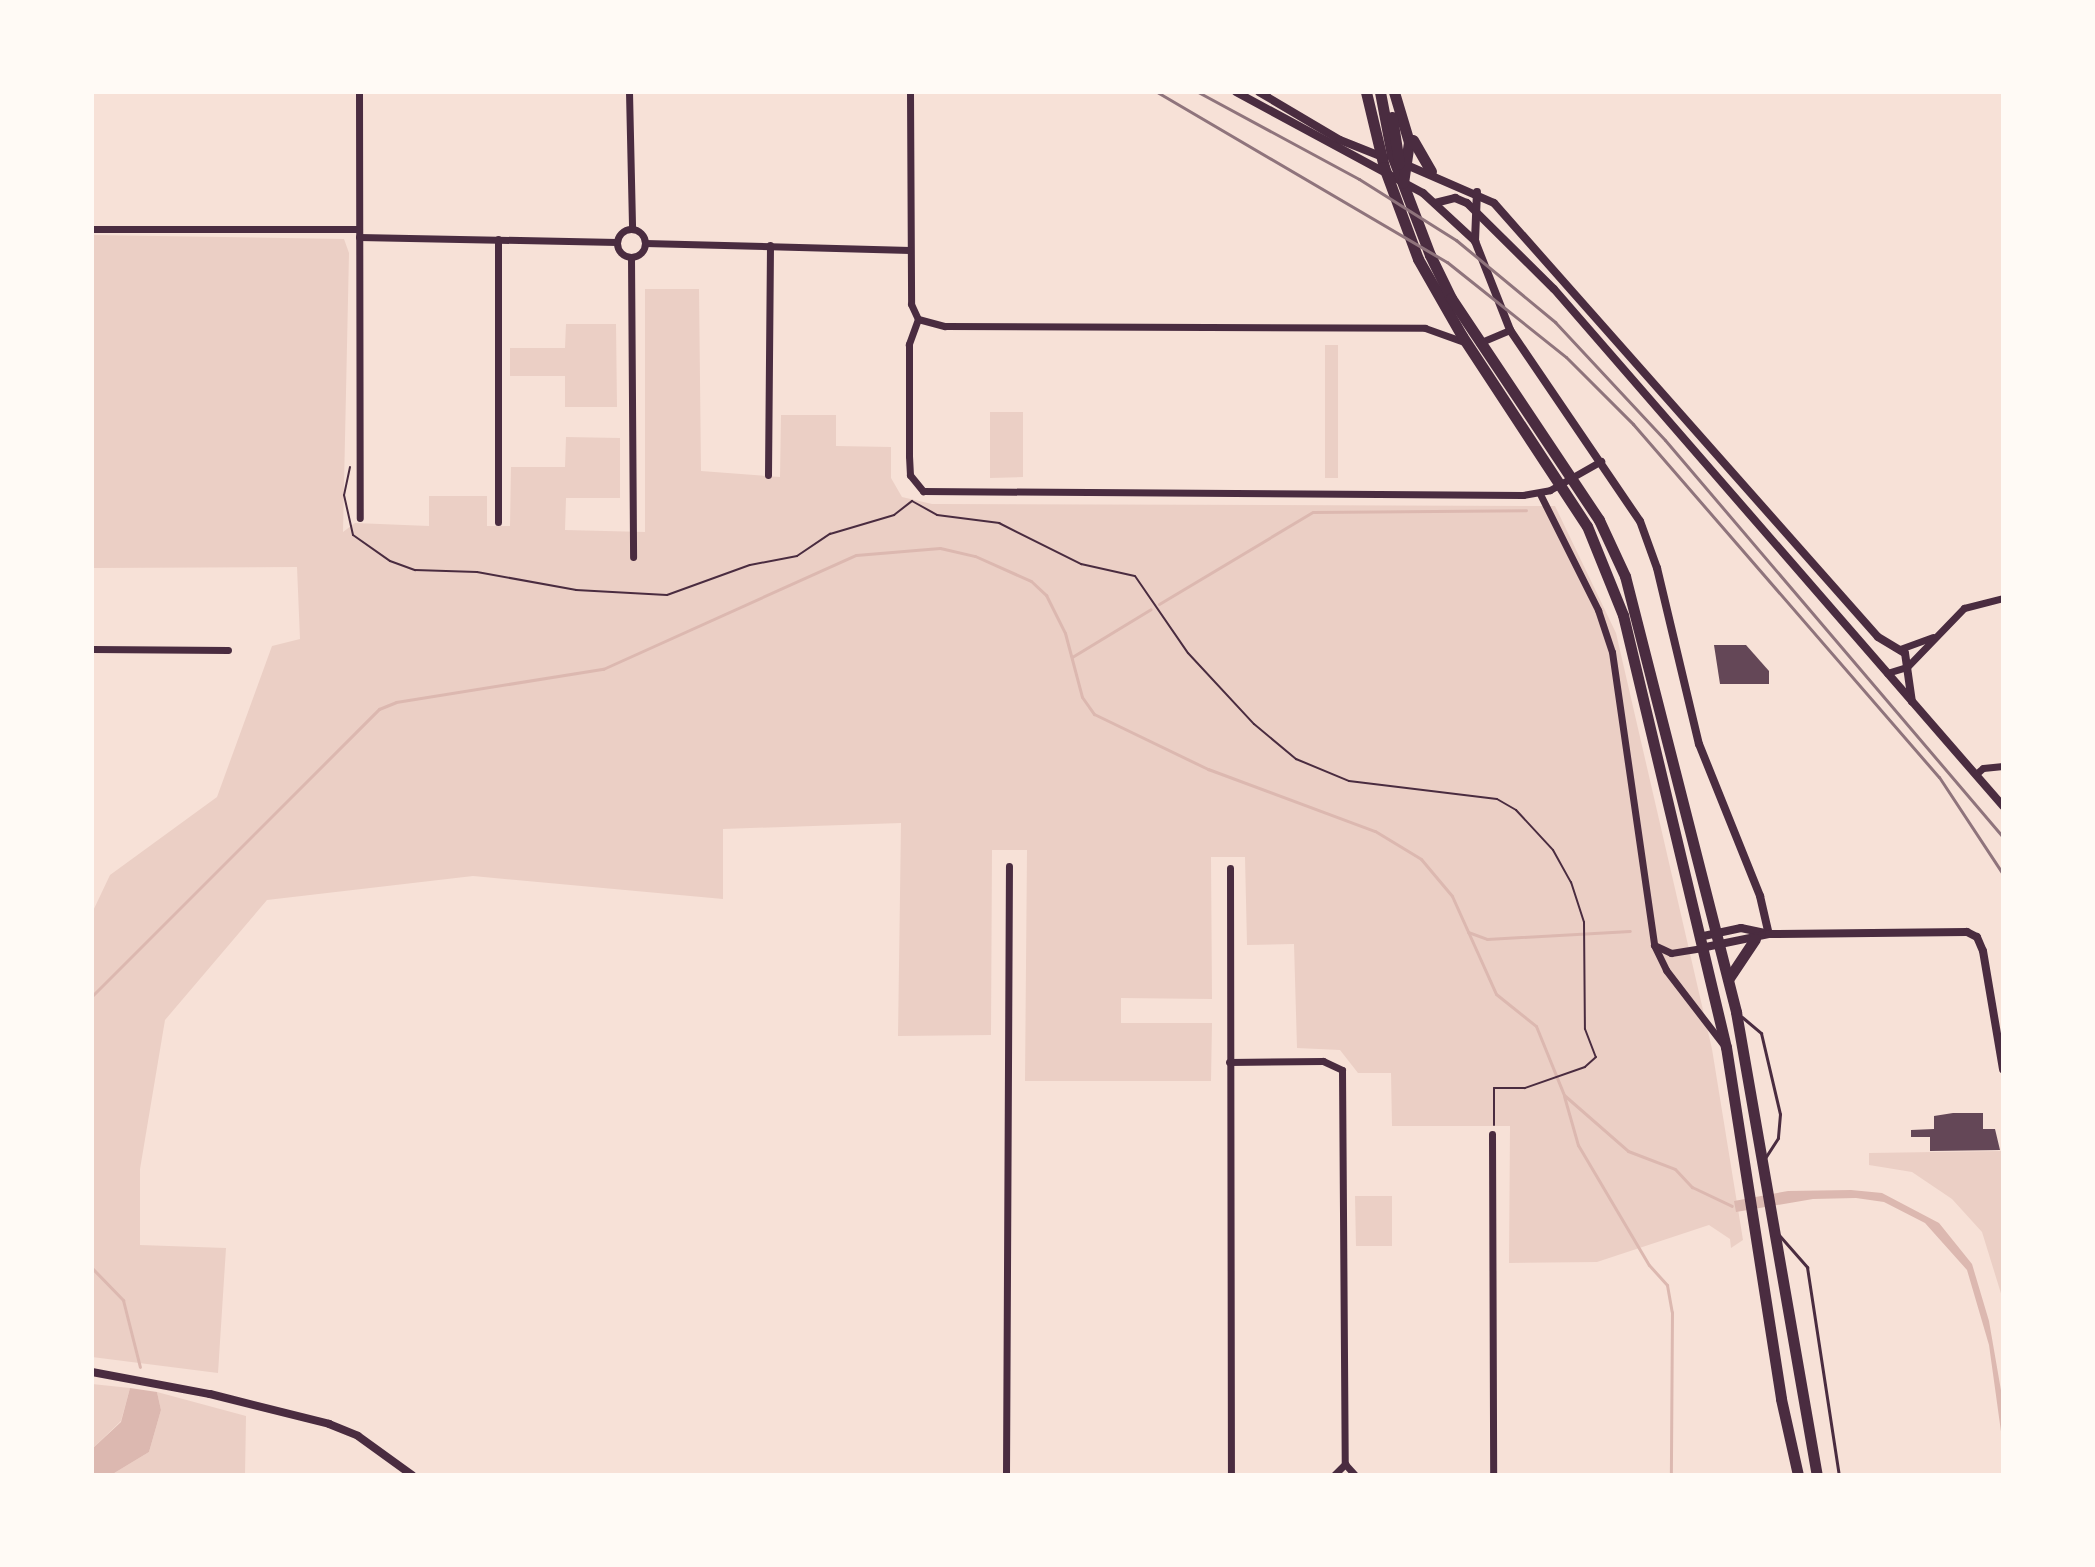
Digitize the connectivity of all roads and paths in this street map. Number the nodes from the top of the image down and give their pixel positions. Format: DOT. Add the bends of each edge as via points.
graph roads {
  1 [pos="359,92"];
  2 [pos="629,92"];
  3 [pos="910,92"];
  4 [pos="1236,92"];
  5 [pos="1259,92"];
  6 [pos="1366,92"];
  7 [pos="1380,92"];
  8 [pos="1387,92"];
  9 [pos="1394,92"];
  10 [pos="1407,130"];
  11 [pos="1404,163"];
  12 [pos="1431,171"];
  13 [pos="1403,183"];
  14 [pos="1477,192"];
  15 [pos="1435,203"];
  16 [pos="1474,208"];
  17 [pos="92,229"];
  18 [pos="632,229"];
  19 [pos="359,233"];
  20 [pos="498,239"];
  21 [pos="1475,241"];
  22 [pos="617,242"];
  23 [pos="645,243"];
  24 [pos="770,245"];
  25 [pos="910,250"];
  26 [pos="631,257"];
  27 [pos="918,319"];
  28 [pos="1510,330"];
  29 [pos="359,457"];
  30 [pos="1601,461"];
  31 [pos="768,475"];
  32 [pos="1540,494"];
  33 [pos="360,518"];
  34 [pos="498,522"];
  35 [pos="1593,523"];
  36 [pos="633,557"];
  37 [pos="2003,598"];
  38 [pos="1935,636"];
  39 [pos="92,649"];
  40 [pos="1900,649"];
  41 [pos="228,650"];
  42 [pos="1907,667"];
  43 [pos="1887,673"];
  44 [pos="1912,702"];
  45 [pos="2003,766"];
  46 [pos="1976,774"];
  47 [pos="2003,806"];
  48 [pos="1009,866"];
  49 [pos="1230,868"];
  50 [pos="1769,934"];
  51 [pos="1719,937"];
  52 [pos="1755,939"];
  53 [pos="1700,942"];
  54 [pos="1654,945"];
  55 [pos="1729,978"];
  56 [pos="1736,1012"];
  57 [pos="1726,1047"];
  58 [pos="1229,1062"];
  59 [pos="2003,1069"];
  60 [pos="1492,1134"];
  61 [pos="1763,1161"];
  62 [pos="1773,1229"];
  63 [pos="92,1372"];
  64 [pos="1345,1464"];
  65 [pos="412,1475"];
  66 [pos="1006,1475"];
  67 [pos="1231,1475"];
  68 [pos="1334,1475"];
  69 [pos="1355,1475"];
  70 [pos="1493,1475"];
  71 [pos="1798,1475"];
  72 [pos="1817,1475"];
  73 [pos="1839,1475"];
  1 -- 19 [label="street"];
  2 -- 18 [label="street"];
  3 -- 25 [label="street"];
  4 -- 13 [label="street"];
  5 -- 11 [label="street" via="1358,150"];
  6 -- 35 [label="highway" via="1384,167 1418,259 1462,336"];
  7 -- 35 [label="highway" via="1408,204 1451,298"];
  8 -- 11 [label="highway"];
  9 -- 10 [label="highway"];
  10 -- 11 [label="highway"];
  10 -- 12 [label="highway"];
  11 -- 12 [label="street"];
  11 -- 13 [label="highway"];
  12 -- 14 [label="street"];
  13 -- 15 [label="street"];
  14 -- 16 [label="street"];
  14 -- 40 [label="street" via="1494,203 1878,637"];
  15 -- 16 [label="street" via="1455,198"];
  15 -- 21 [label="street"];
  16 -- 21 [label="street"];
  16 -- 43 [label="street" via="1554,289"];
  17 -- 19 [label="street"];
  18 -- 22 [label="street"];
  18 -- 23 [label="street"];
  19 -- 20 [label="street"];
  19 -- 29 [label="street"];
  20 -- 22 [label="street"];
  20 -- 34 [label="street"];
  21 -- 28 [label="street"];
  22 -- 26 [label="street" via="619,251"];
  23 -- 24 [label="street"];
  23 -- 26 [label="street"];
  24 -- 25 [label="street"];
  24 -- 31 [label="street"];
  25 -- 27 [label="street" via="911,304"];
  26 -- 36 [label="street"];
  27 -- 28 [label="street" via="945,326 1425,328 1469,343"];
  27 -- 32 [label="street" via="909,344 910,475 923,491"];
  28 -- 30 [label="street"];
  29 -- 33 [label="street"];
  29 -- 60 [label="path" via="346,474 348,527 390,561 415,570 477,572 576,590 676,594 741,567 797,556 830,534 894,515 909,502 924,504 937,515 999,523 1081,564 1141,580 1188,653 1254,724 1296,759 1349,781 1486,796 1505,803 1553,850 1571,882 1584,928 1585,1029 1596,1057 1540,1083 1494,1088"];
  30 -- 32 [label="street"];
  30 -- 50 [label="street" via="1649,543 1699,744 1760,896"];
  32 -- 54 [label="street" via="1592,597 1612,652"];
  35 -- 51 [label="highway" via="1633,603"];
  35 -- 53 [label="highway" via="1623,615"];
  37 -- 38 [label="street" via="1964,608"];
  38 -- 40 [label="street"];
  38 -- 42 [label="street"];
  39 -- 41 [label="street"];
  40 -- 42 [label="street"];
  42 -- 43 [label="street"];
  42 -- 44 [label="street"];
  43 -- 44 [label="street"];
  44 -- 46 [label="street"];
  45 -- 46 [label="street"];
  46 -- 47 [label="street"];
  48 -- 66 [label="street"];
  49 -- 58 [label="street"];
  50 -- 51 [label="street" via="1741,928"];
  50 -- 52 [label="street"];
  50 -- 59 [label="street" via="1955,932 1977,937"];
  51 -- 52 [label="street"];
  51 -- 53 [label="street"];
  51 -- 55 [label="highway"];
  52 -- 55 [label="highway"];
  53 -- 54 [label="street" via="1671,953"];
  53 -- 57 [label="highway"];
  54 -- 57 [label="street" via="1666,970"];
  55 -- 56 [label="highway"];
  56 -- 61 [label="highway"];
  56 -- 61 [label="lane" via="1761,1033 1778,1103 1780,1132"];
  57 -- 71 [label="highway"];
  58 -- 64 [label="street" via="1323,1061 1342,1070"];
  58 -- 67 [label="street"];
  60 -- 70 [label="street"];
  61 -- 62 [label="highway"];
  62 -- 72 [label="highway"];
  62 -- 73 [label="lane" via="1807,1267"];
  63 -- 65 [label="street" via="329,1424 358,1436"];
  64 -- 68 [label="street"];
  64 -- 69 [label="street"];
}
